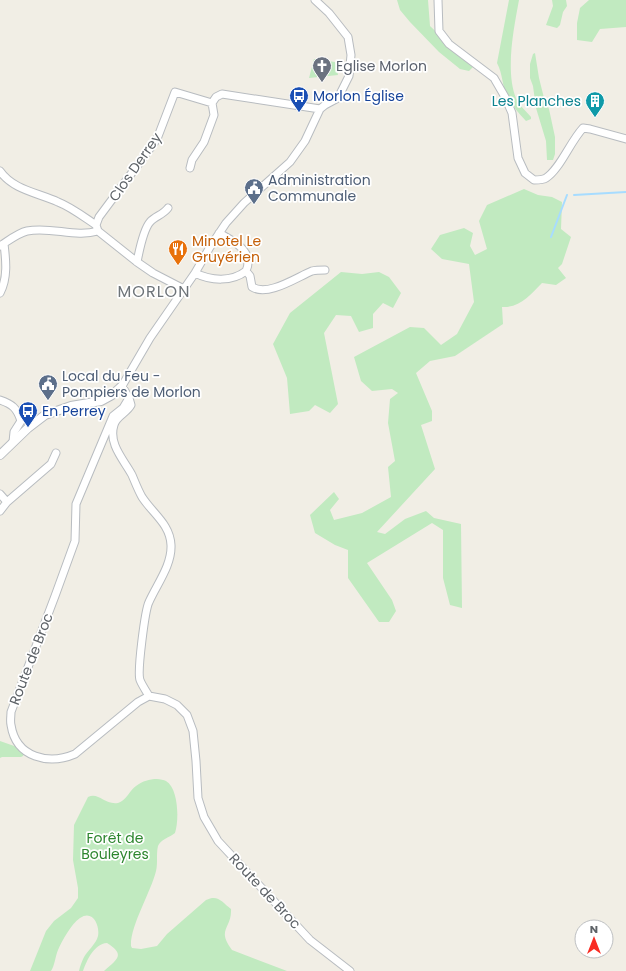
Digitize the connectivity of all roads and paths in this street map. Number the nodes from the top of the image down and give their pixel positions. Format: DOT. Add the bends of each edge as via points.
graph roads {
  1 [pos="315,0"];
  2 [pos="438,0"];
  3 [pos="212,102"];
  4 [pos="320,109"];
  5 [pos="626,139"];
  6 [pos="190,168"];
  7 [pos="0,171"];
  8 [pos="168,208"];
  9 [pos="97,228"];
  10 [pos="219,233"];
  11 [pos="2,245"];
  12 [pos="137,262"];
  13 [pos="325,270"];
  14 [pos="246,271"];
  15 [pos="195,273"];
  16 [pos="184,289"];
  17 [pos="0,293"];
  18 [pos="122,386"];
  19 [pos="129,398"];
  20 [pos="0,400"];
  21 [pos="13,442"];
  22 [pos="56,453"];
  23 [pos="0,455"];
  24 [pos="0,494"];
  25 [pos="7,502"];
  26 [pos="0,511"];
  27 [pos="149,696"];
  28 [pos="350,971"];
  1 -- 4 [label="street" via="348,37 351,55 348,76 338,98"];
  2 -- 5 [label="street" via="439,31 449,44 494,78 512,113 518,158 525,173 534,180 545,179 553,172 583,128"];
  3 -- 4 [label="street" via="222,94"];
  3 -- 6 [label="street" via="214,115 204,142 192,160"];
  3 -- 9 [label="street, Clos Derrey" via="175,92 157,139 99,217"];
  4 -- 10 [label="street" via="295,156 242,205"];
  7 -- 9 [label="street" via="12,183 58,202"];
  8 -- 12 [label="street" via="150,222 144,233"];
  9 -- 11 [label="street" via="93,233 42,229 26,231"];
  9 -- 12 [label="street"];
  10 -- 14 [label="street" via="245,252 249,260"];
  10 -- 15 [label="street"];
  11 -- 17 [label="street" via="6,265 4,287"];
  12 -- 16 [label="street"];
  13 -- 14 [label="street" via="313,271 280,286 261,290 252,287"];
  14 -- 15 [label="street" via="223,279"];
  15 -- 16 [label="street"];
  16 -- 18 [label="street" via="150,338"];
  18 -- 19 [label="street"];
  18 -- 21 [label="street" via="101,401 71,406 46,415"];
  19 -- 27 [label="street" via="129,409 113,426 117,451 142,496 168,530 171,545 167,565 148,604 141,650 140,679"];
  19 -- 27 [label="street, Route de Broc" via="123,408 113,416 76,504 75,541 11,712 11,725 18,742 32,756 46,760 64,758 75,754 138,702"];
  20 -- 21 [label="street" via="18,411 21,421 14,432"];
  21 -- 23 [label="street"];
  22 -- 25 [label="street" via="51,464"];
  24 -- 25 [label="street"];
  25 -- 26 [label="street"];
  27 -- 28 [label="street, Route de Broc" via="165,699 177,705 187,715 194,746 198,798 204,817 218,841 310,940"];
}
